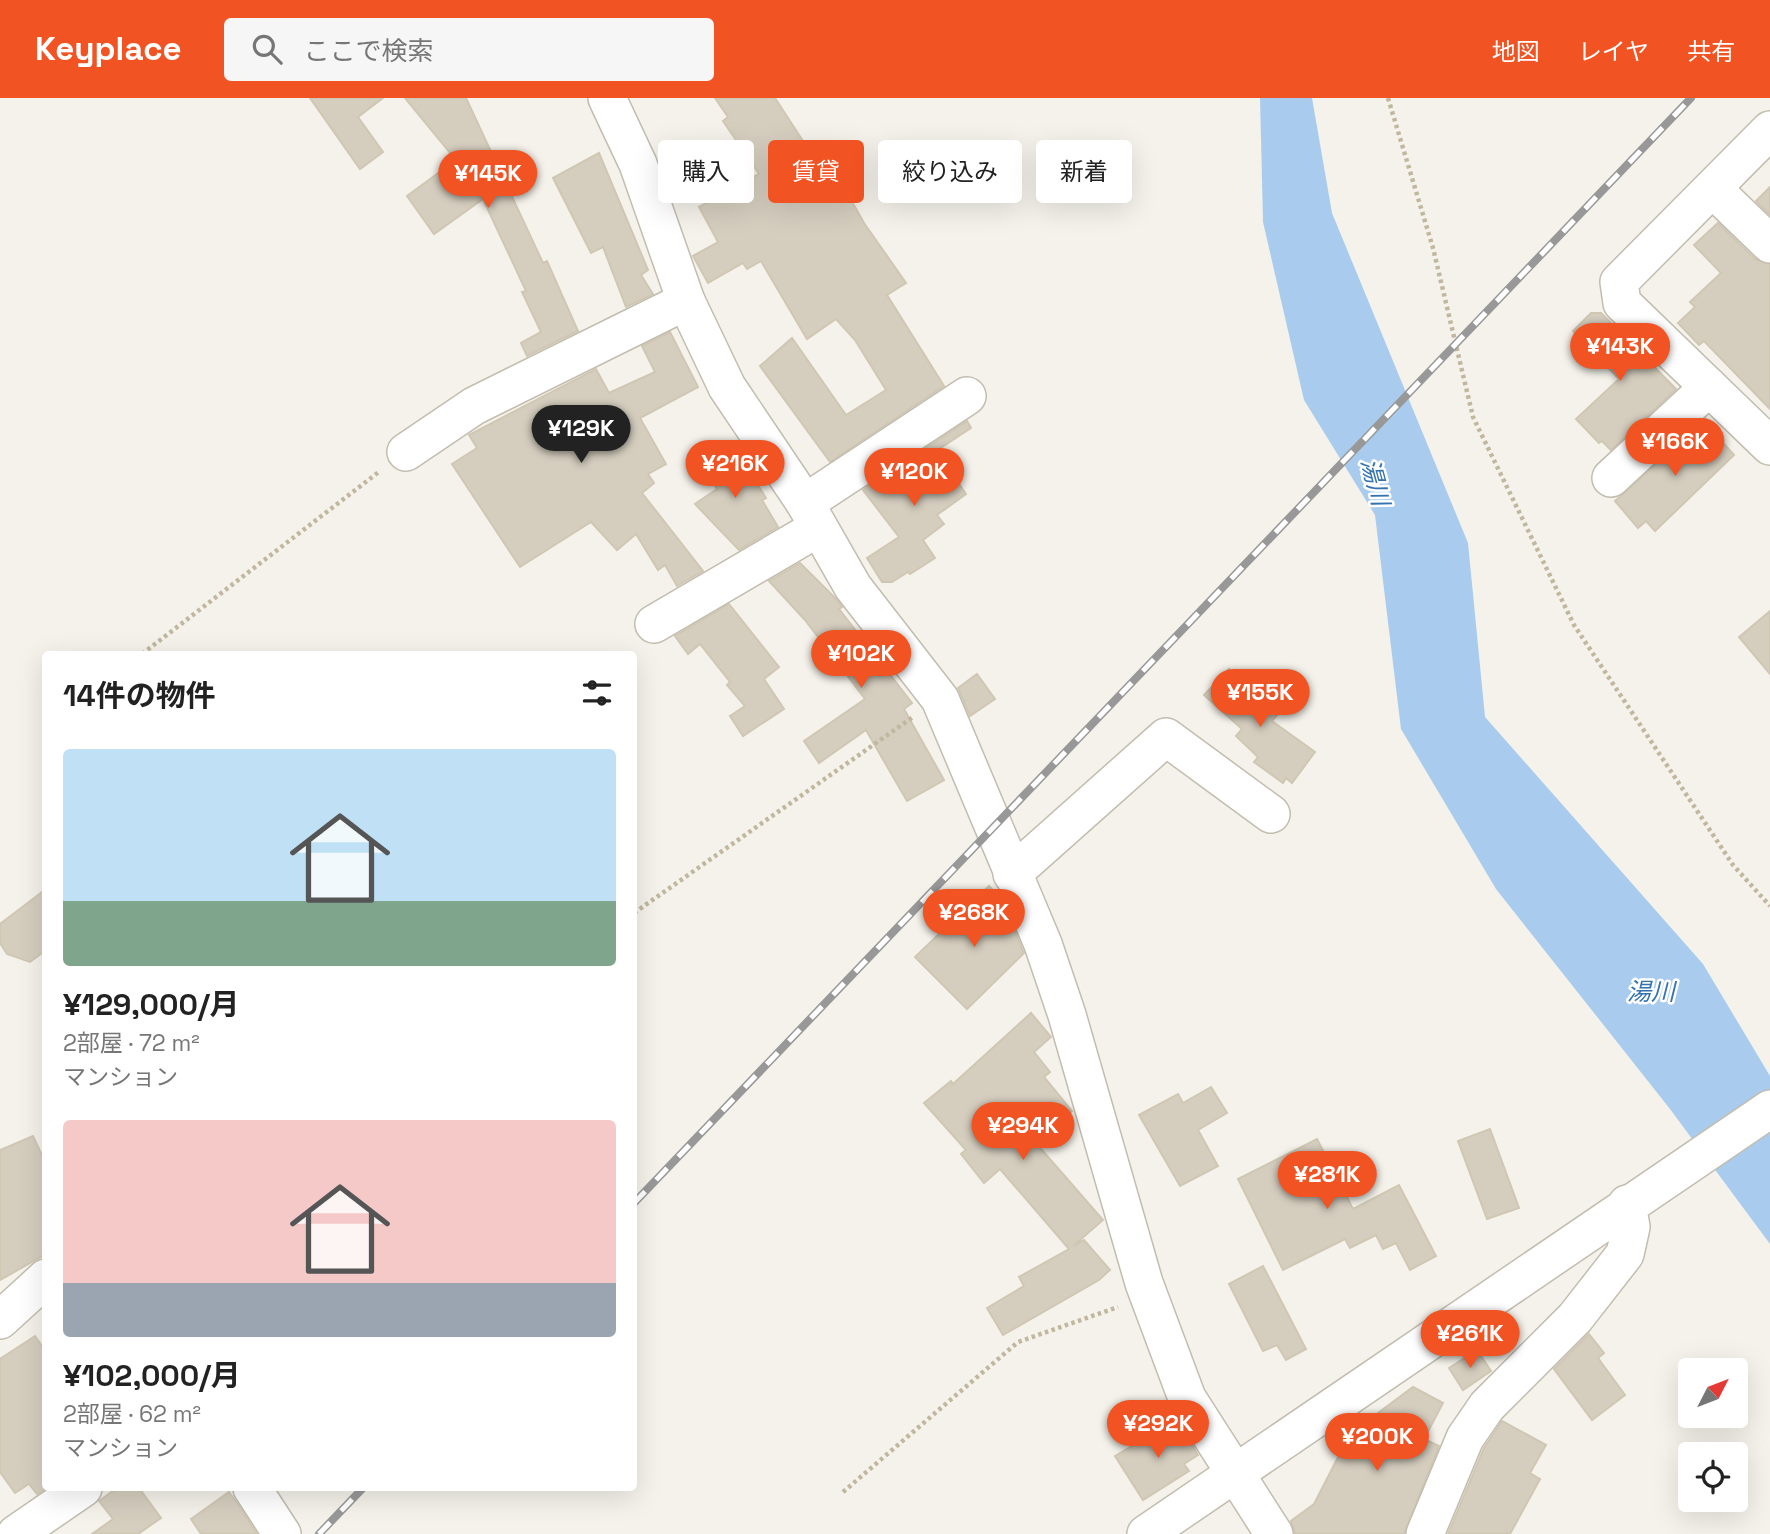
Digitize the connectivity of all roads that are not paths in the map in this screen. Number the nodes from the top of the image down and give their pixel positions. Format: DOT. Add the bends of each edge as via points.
graph roads {
  1 [pos="607,98"];
  2 [pos="1770,130"];
  3 [pos="1713,189"];
  4 [pos="1770,244"];
  5 [pos="686,301"];
  6 [pos="1709,387"];
  7 [pos="967,396"];
  8 [pos="1770,446"];
  9 [pos="406,452"];
  10 [pos="1611,478"];
  11 [pos="811,515"];
  12 [pos="654,624"];
  13 [pos="1271,814"];
  14 [pos="1012,874"];
  15 [pos="1770,1109"];
  16 [pos="1627,1204"];
  17 [pos="42,1282"];
  18 [pos="0,1320"];
  19 [pos="1234,1472"];
  20 [pos="79,1491"];
  21 [pos="254,1491"];
  22 [pos="16,1534"];
  23 [pos="282,1534"];
  24 [pos="1146,1534"];
  25 [pos="1274,1534"];
  26 [pos="1425,1534"];
  1 -- 5 [label="street" via="638,164"];
  2 -- 3 [label="street"];
  3 -- 4 [label="street"];
  3 -- 6 [label="street" via="1619,282 1622,303"];
  5 -- 9 [label="street" via="474,407"];
  5 -- 11 [label="street" via="727,387"];
  6 -- 8 [label="street"];
  6 -- 10 [label="street"];
  7 -- 11 [label="street"];
  11 -- 12 [label="street"];
  11 -- 14 [label="street" via="853,587 940,699"];
  13 -- 14 [label="street" via="1166,737"];
  14 -- 19 [label="street" via="1067,1015 1149,1297 1187,1398"];
  15 -- 16 [label="street"];
  16 -- 19 [label="street"];
  16 -- 26 [label="street" via="1631,1227 1625,1254 1574,1318 1487,1406 1465,1438"];
  17 -- 18 [label="street"];
  19 -- 24 [label="street"];
  19 -- 25 [label="street"];
  20 -- 22 [label="street"];
  21 -- 23 [label="street"];
}
